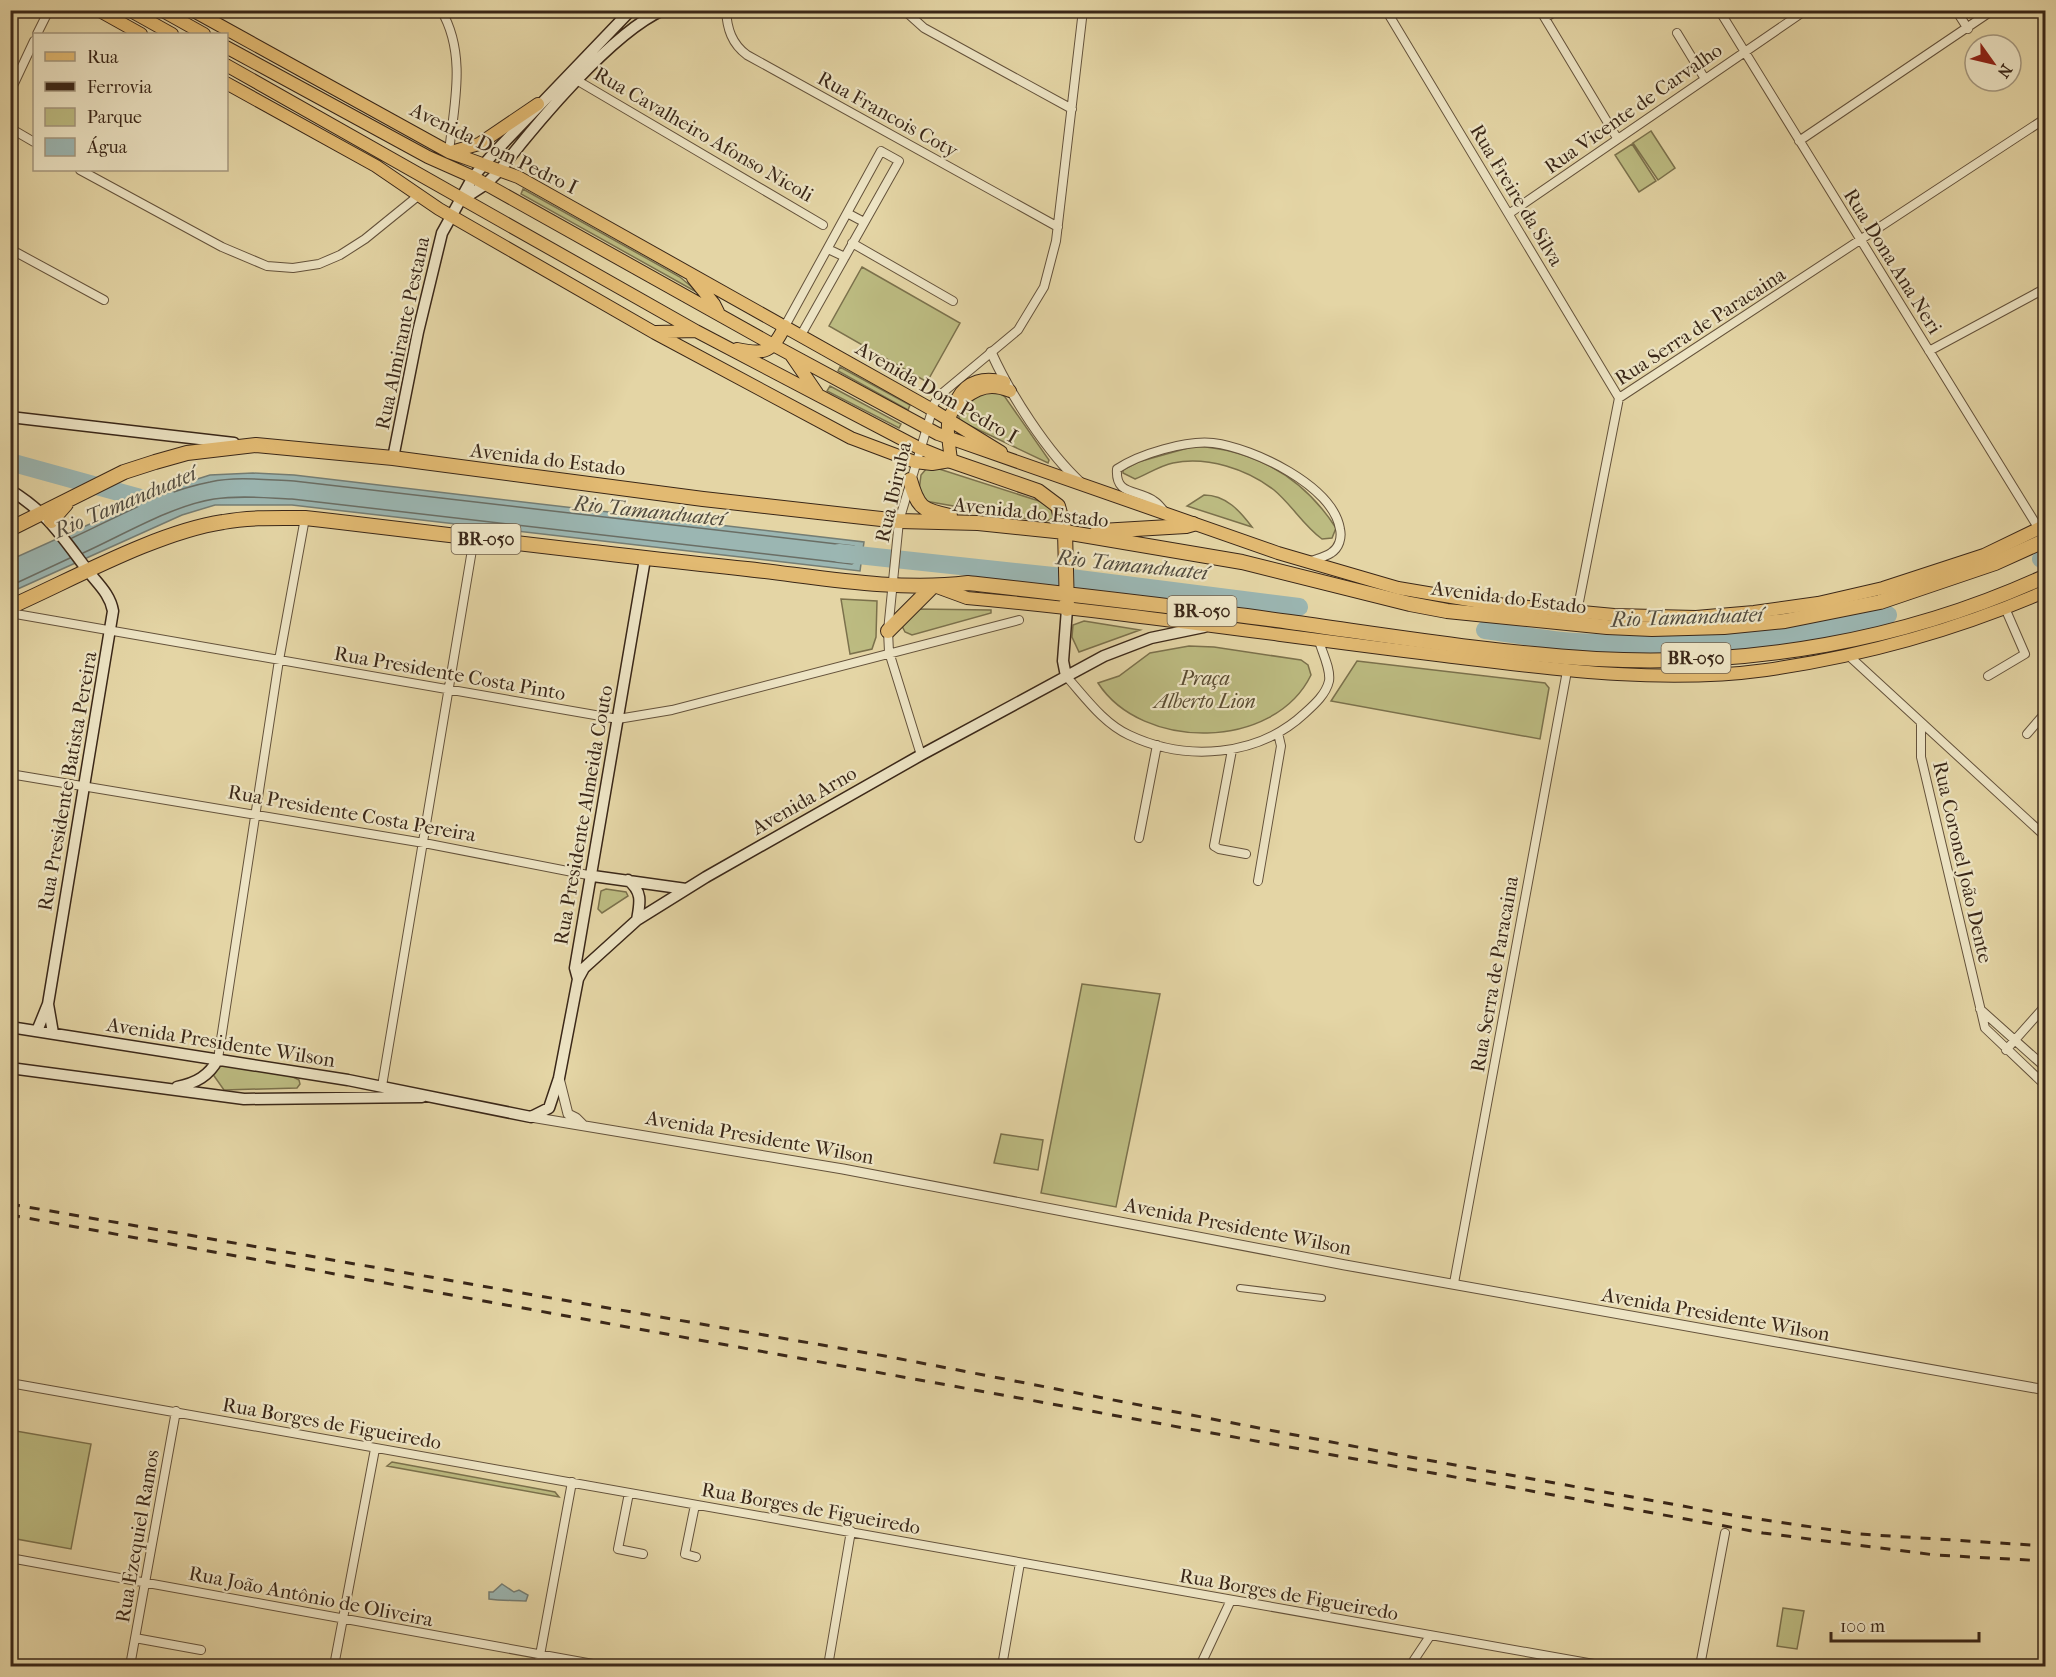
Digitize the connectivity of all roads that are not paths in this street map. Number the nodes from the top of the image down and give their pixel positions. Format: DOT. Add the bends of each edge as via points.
graph roads {
  1 [pos="49,10"];
  2 [pos="98,10"];
  3 [pos="129,10"];
  4 [pos="161,10"];
  5 [pos="192,10"];
  6 [pos="441,10"];
  7 [pos="631,10"];
  8 [pos="663,10"];
  9 [pos="726,10"];
  10 [pos="904,10"];
  11 [pos="1083,10"];
  12 [pos="1386,10"];
  13 [pos="1557,10"];
  14 [pos="1719,10"];
  15 [pos="1806,10"];
  16 [pos="1956,10"];
  17 [pos="1993,10"];
  18 [pos="1542,14"];
  19 [pos="146,20"];
  20 [pos="129,28"];
  21 [pos="1968,29"];
  22 [pos="38,33"];
  23 [pos="139,33"];
  24 [pos="170,33"];
  25 [pos="202,33"];
  26 [pos="1677,33"];
  27 [pos="33,43"];
  28 [pos="228,48"];
  29 [pos="1746,51"];
  30 [pos="228,66"];
  31 [pos="567,74"];
  32 [pos="1705,79"];
  33 [pos="578,81"];
  34 [pos="228,83"];
  35 [pos="10,92"];
  36 [pos="538,104"];
  37 [pos="1072,109"];
  38 [pos="2046,118"];
  39 [pos="10,128"];
  40 [pos="1617,138"];
  41 [pos="33,141"];
  42 [pos="1799,141"];
  43 [pos="449,152"];
  44 [pos="428,158"];
  45 [pos="484,163"];
  46 [pos="500,170"];
  47 [pos="82,171"];
  48 [pos="473,177"];
  49 [pos="486,184"];
  50 [pos="418,196"];
  51 [pos="462,199"];
  52 [pos="848,213"];
  53 [pos="1510,213"];
  54 [pos="449,216"];
  55 [pos="864,222"];
  56 [pos="823,225"];
  57 [pos="1058,227"];
  58 [pos="1861,240"];
  59 [pos="852,243"];
  60 [pos="10,249"];
  61 [pos="828,249"];
  62 [pos="844,257"];
  63 [pos="688,272"];
  64 [pos="2046,288"];
  65 [pos="104,300"];
  66 [pos="953,302"];
  67 [pos="718,314"];
  68 [pos="785,326"];
  69 [pos="696,331"];
  70 [pos="655,333"];
  71 [pos="801,335"];
  72 [pos="724,346"];
  73 [pos="775,346"];
  74 [pos="1929,351"];
  75 [pos="991,352"];
  76 [pos="791,354"];
  77 [pos="1007,387"];
  78 [pos="819,397"];
  79 [pos="1619,398"];
  80 [pos="931,409"];
  81 [pos="10,417"];
  82 [pos="948,422"];
  83 [pos="926,428"];
  84 [pos="949,438"];
  85 [pos="256,445"];
  86 [pos="919,448"];
  87 [pos="393,458"];
  88 [pos="951,461"];
  89 [pos="915,462"];
  90 [pos="1025,466"];
  91 [pos="910,480"];
  92 [pos="1086,486"];
  93 [pos="10,490"];
  94 [pos="1166,513"];
  95 [pos="305,518"];
  96 [pos="51,521"];
  97 [pos="978,523"];
  98 [pos="1193,524"];
  99 [pos="899,525"];
  100 [pos="10,528"];
  101 [pos="2043,531"];
  102 [pos="1065,532"];
  103 [pos="1090,537"];
  104 [pos="474,538"];
  105 [pos="645,559"];
  106 [pos="1310,562"];
  107 [pos="87,569"];
  108 [pos="2046,576"];
  109 [pos="892,580"];
  110 [pos="935,586"];
  111 [pos="2046,591"];
  112 [pos="1067,595"];
  113 [pos="10,607"];
  114 [pos="2005,608"];
  115 [pos="1067,609"];
  116 [pos="1577,612"];
  117 [pos="10,613"];
  118 [pos="1019,620"];
  119 [pos="1204,627"];
  120 [pos="111,631"];
  121 [pos="888,631"];
  122 [pos="1319,641"];
  123 [pos="889,652"];
  124 [pos="1848,655"];
  125 [pos="279,660"];
  126 [pos="1567,671"];
  127 [pos="1066,676"];
  128 [pos="1988,676"];
  129 [pos="448,690"];
  130 [pos="2046,712"];
  131 [pos="618,719"];
  132 [pos="1922,723"];
  133 [pos="1278,733"];
  134 [pos="2027,734"];
  135 [pos="1157,745"];
  136 [pos="1232,750"];
  137 [pos="921,755"];
  138 [pos="10,774"];
  139 [pos="85,787"];
  140 [pos="254,814"];
  141 [pos="2046,837"];
  142 [pos="1139,838"];
  143 [pos="424,843"];
  144 [pos="1246,854"];
  145 [pos="592,876"];
  146 [pos="627,880"];
  147 [pos="1258,881"];
  148 [pos="686,889"];
  149 [pos="638,920"];
  150 [pos="578,980"];
  151 [pos="48,1004"];
  152 [pos="2046,1005"];
  153 [pos="1980,1008"];
  154 [pos="10,1027"];
  155 [pos="37,1031"];
  156 [pos="53,1033"];
  157 [pos="2014,1040"];
  158 [pos="2006,1050"];
  159 [pos="218,1059"];
  160 [pos="10,1068"];
  161 [pos="2046,1068"];
  162 [pos="207,1073"];
  163 [pos="560,1078"];
  164 [pos="382,1086"];
  165 [pos="2046,1086"];
  166 [pos="174,1088"];
  167 [pos="217,1097"];
  168 [pos="424,1097"];
  169 [pos="531,1117"];
  170 [pos="583,1125"];
  171 [pos="1454,1283"];
  172 [pos="1240,1287"];
  173 [pos="1322,1298"];
  174 [pos="10,1383"];
  175 [pos="2046,1390"];
  176 [pos="176,1411"];
  177 [pos="375,1449"];
  178 [pos="572,1482"];
  179 [pos="628,1492"];
  180 [pos="695,1505"];
  181 [pos="851,1532"];
  182 [pos="1725,1533"];
  183 [pos="643,1554"];
  184 [pos="696,1557"];
  185 [pos="10,1558"];
  186 [pos="1020,1563"];
  187 [pos="145,1581"];
  188 [pos="1231,1600"];
  189 [pos="344,1619"];
  190 [pos="1430,1636"];
  191 [pos="135,1638"];
  192 [pos="201,1650"];
  193 [pos="540,1655"];
  194 [pos="130,1666"];
  195 [pos="334,1666"];
  196 [pos="538,1666"];
  197 [pos="604,1666"];
  198 [pos="828,1666"];
  199 [pos="1002,1666"];
  200 [pos="1200,1666"];
  201 [pos="1410,1666"];
  202 [pos="1605,1666"];
  203 [pos="1700,1666"];
  1 -- 22 [label="street"];
  2 -- 20 [label="main road"];
  3 -- 19 [label="main road"];
  4 -- 25 [label="main road"];
  5 -- 43 [label="main road, Avenida Dom Pedro I"];
  6 -- 43 [label="street" via="449,23 458,73"];
  7 -- 31 [label="main road"];
  8 -- 33 [label="main road" via="625,34"];
  9 -- 57 [label="street, Rua Francois Coty" via="731,36 738,49 747,55"];
  10 -- 37 [label="street" via="924,28"];
  11 -- 37 [label="street"];
  12 -- 53 [label="street, Rua Freire da Silva"];
  13 -- 18 [label="street"];
  14 -- 29 [label="street, Rua Dona Ana Neri"];
  15 -- 29 [label="street, Rua Vicente de Carvalho"];
  16 -- 21 [label="street"];
  17 -- 21 [label="street"];
  18 -- 40 [label="street"];
  19 -- 20 [label="main road"];
  19 -- 24 [label="main road"];
  20 -- 23 [label="main road"];
  21 -- 42 [label="street"];
  26 -- 32 [label="street"];
  27 -- 35 [label="street"];
  28 -- 44 [label="main road, Avenida Dom Pedro I"];
  29 -- 32 [label="street, Rua Vicente de Carvalho"];
  29 -- 42 [label="street, Rua Dona Ana Neri"];
  30 -- 51 [label="main road"];
  31 -- 33 [label="street, Rua Cavalheiro Afonso Nicoli"];
  31 -- 36 [label="main road"];
  32 -- 40 [label="street, Rua Vicente de Carvalho"];
  33 -- 46 [label="main road"];
  33 -- 56 [label="street, Rua Cavalheiro Afonso Nicoli"];
  34 -- 50 [label="main road" via="376,166"];
  36 -- 43 [label="main road" via="479,144"];
  36 -- 45 [label="main road"];
  37 -- 57 [label="street"];
  38 -- 58 [label="street, Rua Serra de Paracaina"];
  39 -- 41 [label="street"];
  40 -- 53 [label="street, Rua Vicente de Carvalho"];
  42 -- 58 [label="street, Rua Dona Ana Neri"];
  43 -- 44 [label="main road"];
  43 -- 45 [label="main road, Avenida Dom Pedro I"];
  44 -- 48 [label="main road, Avenida Dom Pedro I"];
  45 -- 46 [label="main road, Avenida Dom Pedro I"];
  45 -- 48 [label="main road"];
  46 -- 49 [label="main road"];
  46 -- 63 [label="main road, Avenida Dom Pedro I"];
  47 -- 50 [label="street" via="222,247 267,266 293,268 319,264 340,255"];
  48 -- 49 [label="main road, Avenida Dom Pedro I"];
  48 -- 51 [label="main road"];
  49 -- 51 [label="main road"];
  49 -- 67 [label="main road, Avenida Dom Pedro I"];
  50 -- 54 [label="main road"];
  51 -- 54 [label="main road, Rua Almirante Pestana"];
  51 -- 69 [label="main road"];
  52 -- 55 [label="street"];
  52 -- 55 [label="street" via="881,151 899,161"];
  52 -- 61 [label="street"];
  53 -- 79 [label="street, Rua Freire da Silva"];
  54 -- 70 [label="main road"];
  54 -- 87 [label="main road, Rua Almirante Pestana" via="418,332"];
  55 -- 59 [label="street"];
  57 -- 75 [label="street" via="1044,288 1018,330"];
  58 -- 74 [label="street, Rua Dona Ana Neri"];
  58 -- 79 [label="street, Rua Serra de Paracaina"];
  59 -- 62 [label="street"];
  59 -- 66 [label="street"];
  60 -- 65 [label="street"];
  61 -- 62 [label="street"];
  61 -- 68 [label="street"];
  62 -- 71 [label="street"];
  63 -- 67 [label="main road"];
  63 -- 68 [label="main road, Avenida Dom Pedro I"];
  64 -- 74 [label="street"];
  67 -- 73 [label="main road, Avenida Dom Pedro I"];
  68 -- 71 [label="main road, Avenida Dom Pedro I"];
  68 -- 73 [label="main road"];
  69 -- 70 [label="main road"];
  69 -- 72 [label="main road"];
  70 -- 89 [label="main road" via="851,438"];
  71 -- 76 [label="main road"];
  71 -- 80 [label="main road, Avenida Dom Pedro I"];
  72 -- 73 [label="main road" via="761,352"];
  72 -- 78 [label="main road"];
  73 -- 76 [label="main road, Avenida Dom Pedro I"];
  74 -- 101 [label="street, Rua Dona Ana Neri"];
  75 -- 77 [label="street"];
  75 -- 80 [label="street" via="940,395"];
  76 -- 78 [label="main road"];
  76 -- 83 [label="main road, Avenida Dom Pedro I"];
  77 -- 82 [label="main road" via="990,379 970,384 957,398"];
  77 -- 92 [label="street" via="1060,460"];
  78 -- 86 [label="main road"];
  79 -- 116 [label="street, Rua Serra de Paracaina"];
  80 -- 82 [label="main road, Avenida Dom Pedro I"];
  80 -- 83 [label="street, Rua Ibiruba"];
  81 -- 85 [label="main road"];
  82 -- 84 [label="main road"];
  82 -- 90 [label="main road, Avenida Dom Pedro I"];
  83 -- 84 [label="main road, Avenida Dom Pedro I"];
  83 -- 86 [label="street, Rua Ibiruba"];
  84 -- 88 [label="main road"];
  84 -- 90 [label="main road, Avenida Dom Pedro I"];
  85 -- 87 [label="highway, Avenida do Estado / BR-050"];
  85 -- 96 [label="highway, Avenida do Estado / BR-050" via="187,453 124,472 71,498"];
  86 -- 88 [label="main road"];
  86 -- 89 [label="street, Rua Ibiruba"];
  87 -- 99 [label="highway, Avenida do Estado / BR-050"];
  88 -- 89 [label="main road"];
  88 -- 102 [label="highway" via="1051,499 1060,511"];
  89 -- 91 [label="street, Rua Ibiruba"];
  90 -- 92 [label="main road"];
  91 -- 97 [label="highway" via="915,500 928,511"];
  91 -- 99 [label="street, Rua Ibiruba"];
  92 -- 94 [label="main road"];
  93 -- 96 [label="main road"];
  94 -- 98 [label="main road"];
  94 -- 106 [label="street" via="1155,501 1123,489 1117,482 1117,469 1127,462 1191,443 1212,443 1254,453 1311,486 1338,516 1342,536 1337,547"];
  95 -- 104 [label="highway, BR-050"];
  95 -- 107 [label="highway, BR-050" via="250,519 203,526"];
  95 -- 125 [label="street"];
  96 -- 100 [label="highway"];
  96 -- 107 [label="main road, Rua Presidente Batista Pereira"];
  97 -- 99 [label="highway, Avenida do Estado / BR-050"];
  97 -- 102 [label="highway, Avenida do Estado / BR-050"];
  98 -- 103 [label="highway" via="1101,531"];
  98 -- 106 [label="main road, Avenida do Estado"];
  99 -- 109 [label="street, Rua Ibiruba"];
  101 -- 103 [label="highway, Avenida do Estado / BR-050" via="1995,563 1880,602 1785,621 1652,629 1438,609 1242,562"];
  101 -- 116 [label="main road, Avenida do Estado" via="1953,567 1818,603 1696,617"];
  102 -- 103 [label="highway, Avenida do Estado / BR-050"];
  102 -- 112 [label="highway"];
  104 -- 105 [label="highway, BR-050"];
  104 -- 129 [label="street"];
  105 -- 109 [label="highway, BR-050"];
  105 -- 131 [label="main road, Rua Presidente Almeida Couto"];
  106 -- 116 [label="main road, Avenida do Estado" via="1436,596"];
  107 -- 113 [label="highway, BR-050"];
  107 -- 120 [label="main road, Rua Presidente Batista Pereira" via="111,601"];
  108 -- 112 [label="highway, BR-050" via="1960,611 1852,640 1764,654 1647,660 1533,653"];
  109 -- 110 [label="highway, BR-050"];
  109 -- 121 [label="street, Rua Ibiruba"];
  110 -- 112 [label="highway, BR-050" via="968,583"];
  110 -- 115 [label="main road" via="967,598"];
  110 -- 121 [label="highway"];
  111 -- 114 [label="main road"];
  112 -- 115 [label="highway"];
  114 -- 124 [label="main road" via="1912,639"];
  114 -- 128 [label="street" via="2025,654"];
  115 -- 119 [label="main road"];
  115 -- 127 [label="main road" via="1063,661"];
  117 -- 120 [label="street, Rua Presidente Costa Pinto"];
  118 -- 123 [label="street, Rua Presidente Costa Pinto"];
  119 -- 122 [label="main road"];
  119 -- 127 [label="main road" via="1130,645"];
  120 -- 125 [label="street, Rua Presidente Costa Pinto"];
  120 -- 139 [label="main road, Rua Presidente Batista Pereira"];
  121 -- 123 [label="street, Rua Ibiruba"];
  122 -- 126 [label="main road"];
  122 -- 133 [label="street" via="1329,678 1326,690 1301,717"];
  123 -- 131 [label="street, Rua Presidente Costa Pinto" via="672,710"];
  123 -- 137 [label="street, Rua Ibiruba"];
  124 -- 126 [label="main road" via="1724,673 1639,675"];
  124 -- 132 [label="street"];
  125 -- 129 [label="street, Rua Presidente Costa Pinto"];
  125 -- 140 [label="street"];
  126 -- 171 [label="street, Rua Serra de Paracaina"];
  127 -- 135 [label="street" via="1104,719 1127,735"];
  127 -- 137 [label="main road, Avenida Arno"];
  129 -- 131 [label="street, Rua Presidente Costa Pinto"];
  129 -- 143 [label="street"];
  130 -- 134 [label="street"];
  131 -- 145 [label="main road, Rua Presidente Almeida Couto"];
  132 -- 141 [label="street"];
  132 -- 153 [label="street, Rua Coronel João Dente" via="1921,757"];
  133 -- 136 [label="street"];
  133 -- 147 [label="street" via="1281,746"];
  135 -- 136 [label="street" via="1191,751"];
  135 -- 142 [label="street"];
  136 -- 144 [label="street" via="1214,846"];
  137 -- 148 [label="main road, Avenida Arno"];
  138 -- 139 [label="street, Rua Presidente Costa Pereira"];
  139 -- 140 [label="street, Rua Presidente Costa Pereira"];
  139 -- 151 [label="main road, Rua Presidente Batista Pereira"];
  140 -- 143 [label="street, Rua Presidente Costa Pereira"];
  140 -- 159 [label="street"];
  143 -- 145 [label="street, Rua Presidente Costa Pereira"];
  143 -- 164 [label="street"];
  145 -- 146 [label="main road, Rua Presidente Costa Pereira"];
  145 -- 150 [label="main road, Rua Presidente Almeida Couto" via="575,968"];
  146 -- 148 [label="main road, Rua Presidente Costa Pereira"];
  146 -- 149 [label="main road" via="640,897"];
  148 -- 149 [label="main road, Avenida Arno"];
  149 -- 150 [label="main road, Avenida Arno" via="584,968"];
  150 -- 163 [label="main road, Rua Presidente Almeida Couto"];
  151 -- 155 [label="main road, Rua Presidente Batista Pereira"];
  151 -- 156 [label="main road, Rua Presidente Batista Pereira"];
  152 -- 157 [label="street"];
  153 -- 157 [label="street"];
  153 -- 158 [label="street, Rua Coronel João Dente" via="1989,1034"];
  154 -- 155 [label="main road, Avenida Presidente Wilson"];
  155 -- 156 [label="main road, Avenida Presidente Wilson"];
  156 -- 159 [label="main road, Avenida Presidente Wilson"];
  157 -- 158 [label="street"];
  157 -- 161 [label="street"];
  158 -- 165 [label="street, Rua Coronel João Dente"];
  159 -- 162 [label="main road"];
  159 -- 164 [label="main road, Avenida Presidente Wilson"];
  160 -- 166 [label="main road, Avenida Presidente Wilson"];
  162 -- 166 [label="main road" via="192,1084"];
  162 -- 167 [label="main road" via="207,1082"];
  163 -- 169 [label="main road, Rua Presidente Almeida Couto" via="549,1108"];
  163 -- 170 [label="street, Rua Presidente Almeida Couto" via="568,1114"];
  164 -- 168 [label="main road, Avenida Presidente Wilson"];
  166 -- 167 [label="main road, Avenida Presidente Wilson"];
  167 -- 168 [label="main road, Avenida Presidente Wilson"];
  168 -- 169 [label="main road, Avenida Presidente Wilson"];
  169 -- 170 [label="street, Avenida Presidente Wilson"];
  170 -- 171 [label="street, Avenida Presidente Wilson" via="843,1169"];
  171 -- 175 [label="street, Avenida Presidente Wilson"];
  172 -- 173 [label="street"];
  174 -- 176 [label="street, Rua Borges de Figueiredo"];
  176 -- 177 [label="street, Rua Borges de Figueiredo"];
  176 -- 187 [label="street, Rua Ezequiel Ramos"];
  177 -- 178 [label="street, Rua Borges de Figueiredo"];
  177 -- 189 [label="street"];
  178 -- 179 [label="street, Rua Borges de Figueiredo"];
  178 -- 193 [label="street"];
  179 -- 180 [label="street, Rua Borges de Figueiredo"];
  179 -- 183 [label="street" via="618,1549"];
  180 -- 181 [label="street, Rua Borges de Figueiredo"];
  180 -- 184 [label="street" via="686,1554"];
  181 -- 186 [label="street, Rua Borges de Figueiredo"];
  181 -- 198 [label="street"];
  182 -- 203 [label="street"];
  185 -- 187 [label="street, Rua João Antônio de Oliveira"];
  186 -- 188 [label="street, Rua Borges de Figueiredo"];
  186 -- 199 [label="street"];
  187 -- 189 [label="street, Rua João Antônio de Oliveira"];
  187 -- 191 [label="street, Rua Ezequiel Ramos"];
  188 -- 190 [label="street, Rua Borges de Figueiredo"];
  188 -- 200 [label="street"];
  189 -- 193 [label="street, Rua João Antônio de Oliveira"];
  189 -- 195 [label="street"];
  190 -- 201 [label="street"];
  190 -- 202 [label="street, Rua Borges de Figueiredo"];
  191 -- 192 [label="street"];
  191 -- 194 [label="street, Rua Ezequiel Ramos"];
  193 -- 196 [label="street"];
  193 -- 197 [label="street, Rua João Antônio de Oliveira"];
}
